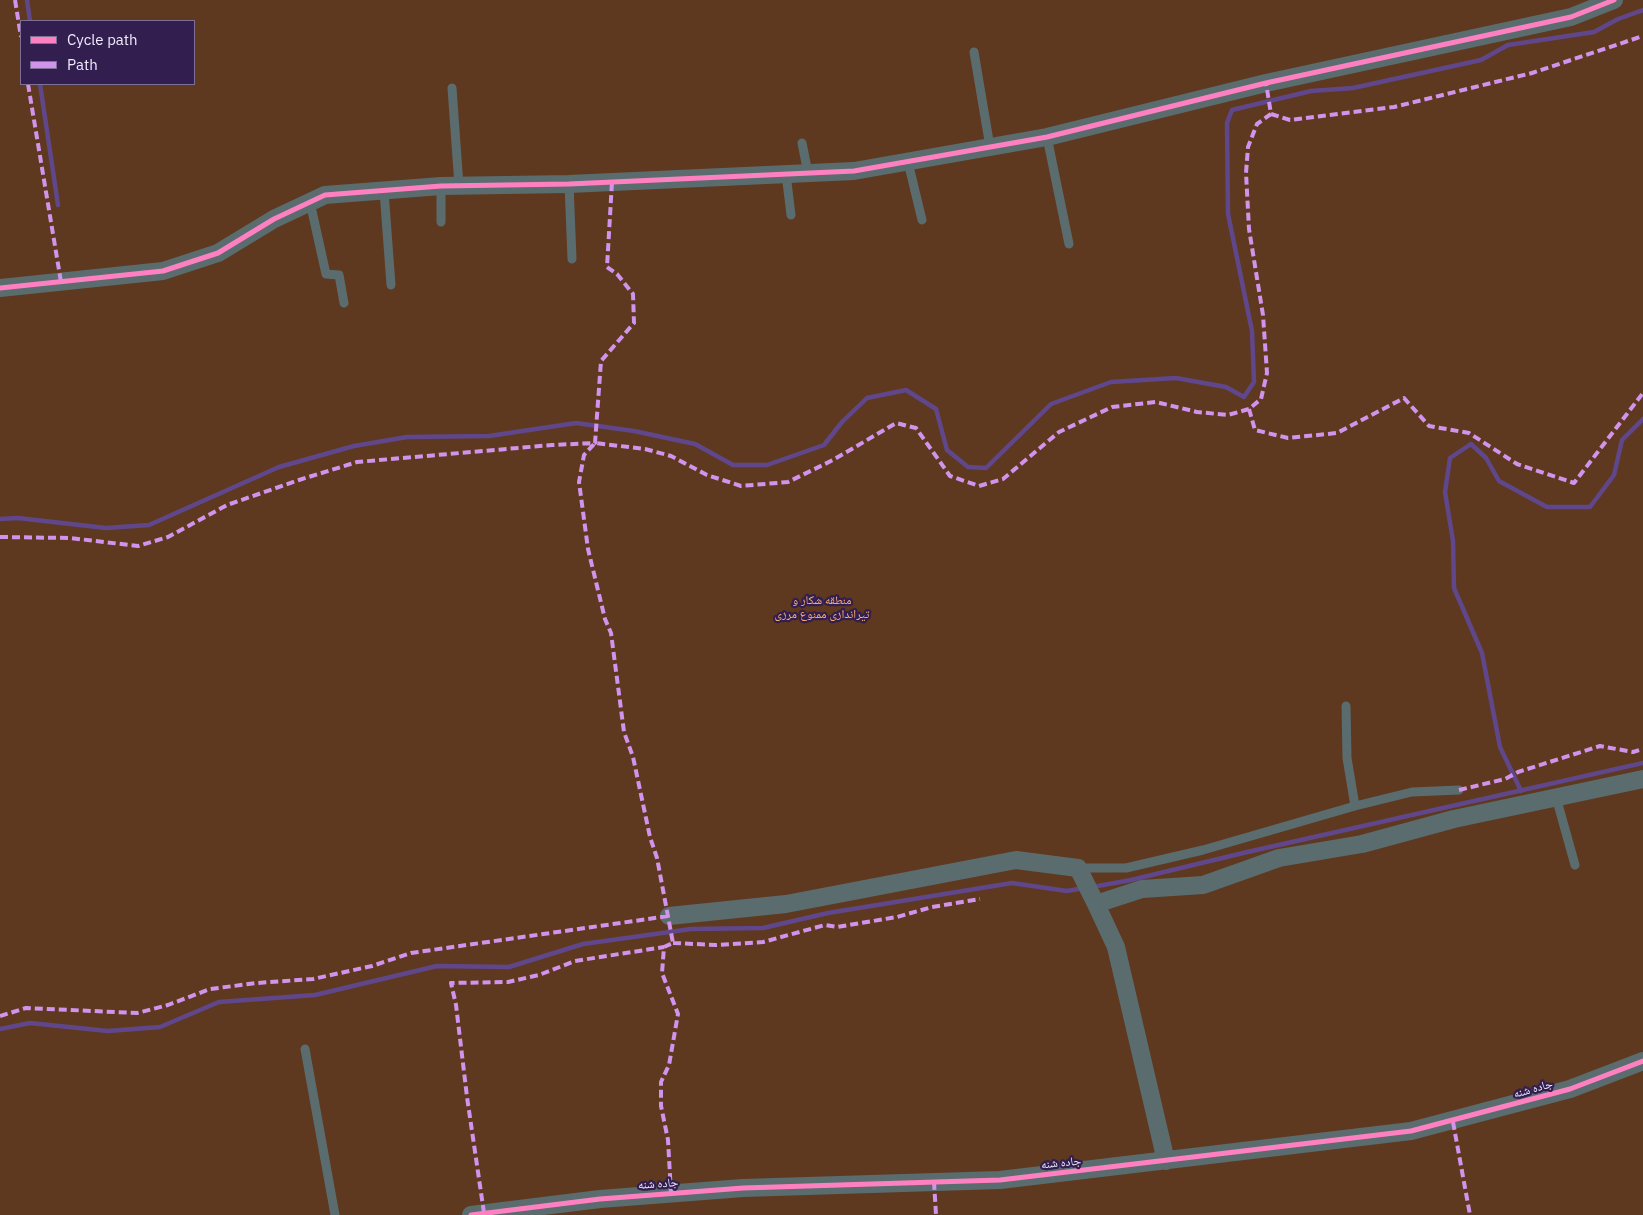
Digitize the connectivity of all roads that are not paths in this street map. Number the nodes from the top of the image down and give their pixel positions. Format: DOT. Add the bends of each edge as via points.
graph roads {
  1 [pos="1614,0"];
  2 [pos="974,52"];
  3 [pos="452,88"];
  4 [pos="1047,137"];
  5 [pos="802,143"];
  6 [pos="990,147"];
  7 [pos="908,162"];
  8 [pos="808,173"];
  9 [pos="786,174"];
  10 [pos="569,184"];
  11 [pos="441,186"];
  12 [pos="459,186"];
  13 [pos="384,191"];
  14 [pos="310,202"];
  15 [pos="791,216"];
  16 [pos="922,220"];
  17 [pos="441,222"];
  18 [pos="1069,244"];
  19 [pos="572,258"];
  20 [pos="391,285"];
  21 [pos="0,288"];
  22 [pos="344,303"];
  23 [pos="1346,706"];
  24 [pos="1643,779"];
  25 [pos="1458,790"];
  26 [pos="1556,798"];
  27 [pos="1356,806"];
  28 [pos="1575,865"];
  29 [pos="1081,874"];
  30 [pos="1094,900"];
  31 [pos="669,916"];
  32 [pos="305,1049"];
  33 [pos="1643,1061"];
  34 [pos="1166,1161"];
  35 [pos="335,1215"];
  36 [pos="471,1215"];
  1 -- 4 [label="street" via="1571,17 1266,83"];
  2 -- 6 [label="lane"];
  3 -- 12 [label="lane"];
  4 -- 6 [label="street"];
  4 -- 18 [label="lane"];
  5 -- 8 [label="lane"];
  6 -- 7 [label="street"];
  7 -- 8 [label="street" via="854,171"];
  7 -- 16 [label="lane"];
  8 -- 9 [label="street"];
  9 -- 10 [label="street"];
  9 -- 15 [label="lane"];
  10 -- 12 [label="street"];
  10 -- 19 [label="lane"];
  11 -- 12 [label="street"];
  11 -- 13 [label="street"];
  11 -- 17 [label="lane"];
  13 -- 14 [label="street" via="325,195"];
  13 -- 20 [label="lane"];
  14 -- 21 [label="street" via="274,218 218,253 163,272"];
  14 -- 22 [label="lane" via="326,274 339,275"];
  23 -- 27 [label="lane" via="1347,758"];
  24 -- 26 [label="street"];
  25 -- 27 [label="lane" via="1412,792"];
  26 -- 28 [label="lane"];
  26 -- 30 [label="street" via="1454,819 1362,844 1279,858 1203,885 1142,889"];
  27 -- 29 [label="lane" via="1203,850 1126,868"];
  29 -- 30 [label="street"];
  29 -- 31 [label="street" via="1016,860 786,904"];
  30 -- 34 [label="street" via="1116,947"];
  32 -- 35 [label="lane"];
  33 -- 34 [label="street, جاده شنه" via="1570,1089 1411,1131"];
  34 -- 36 [label="street, جاده شنه" via="1000,1180 743,1188 600,1198"];
}
